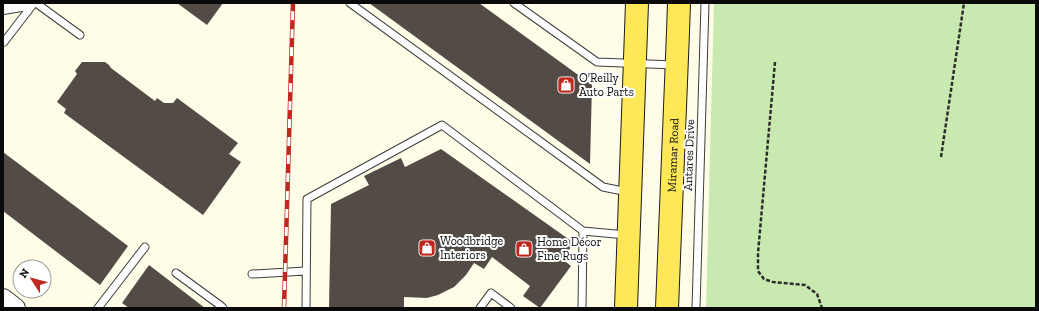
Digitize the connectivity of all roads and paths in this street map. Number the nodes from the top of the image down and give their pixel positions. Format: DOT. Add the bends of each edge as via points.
graph roads {
  1 [pos="27,3"];
  2 [pos="35,3"];
  3 [pos="350,3"];
  4 [pos="514,3"];
  5 [pos="637,3"];
  6 [pos="679,3"];
  7 [pos="704,3"];
  8 [pos="964,3"];
  9 [pos="4,5"];
  10 [pos="80,35"];
  11 [pos="4,42"];
  12 [pos="775,62"];
  13 [pos="635,64"];
  14 [pos="677,66"];
  15 [pos="941,157"];
  16 [pos="630,192"];
  17 [pos="583,231"];
  18 [pos="629,235"];
  19 [pos="145,248"];
  20 [pos="306,271"];
  21 [pos="176,274"];
  22 [pos="252,274"];
  23 [pos="3,298"];
  24 [pos="16,308"];
  25 [pos="98,308"];
  26 [pos="223,308"];
  27 [pos="306,308"];
  28 [pos="480,308"];
  29 [pos="511,308"];
  30 [pos="582,308"];
  31 [pos="626,308"];
  32 [pos="667,308"];
  33 [pos="696,308"];
  34 [pos="822,308"];
  1 -- 9 [label="street"];
  2 -- 10 [label="lane"];
  2 -- 11 [label="lane"];
  3 -- 16 [label="lane" via="603,187"];
  4 -- 13 [label="lane" via="597,62"];
  5 -- 13 [label="main road"];
  6 -- 14 [label="main road, Miramar Road"];
  7 -- 33 [label="lane, Antares Drive"];
  8 -- 15 [label="path"];
  12 -- 34 [label="path" via="758,271 764,279 773,282 805,285 817,294"];
  13 -- 14 [label="lane"];
  13 -- 16 [label="main road"];
  14 -- 32 [label="main road, Miramar Road"];
  16 -- 18 [label="main road"];
  17 -- 18 [label="lane"];
  17 -- 20 [label="lane" via="442,125 307,199"];
  17 -- 30 [label="lane"];
  18 -- 31 [label="main road"];
  19 -- 25 [label="lane"];
  20 -- 22 [label="lane"];
  20 -- 27 [label="lane"];
  21 -- 26 [label="lane"];
  23 -- 24 [label="street"];
  28 -- 29 [label="lane" via="491,293"];
}
